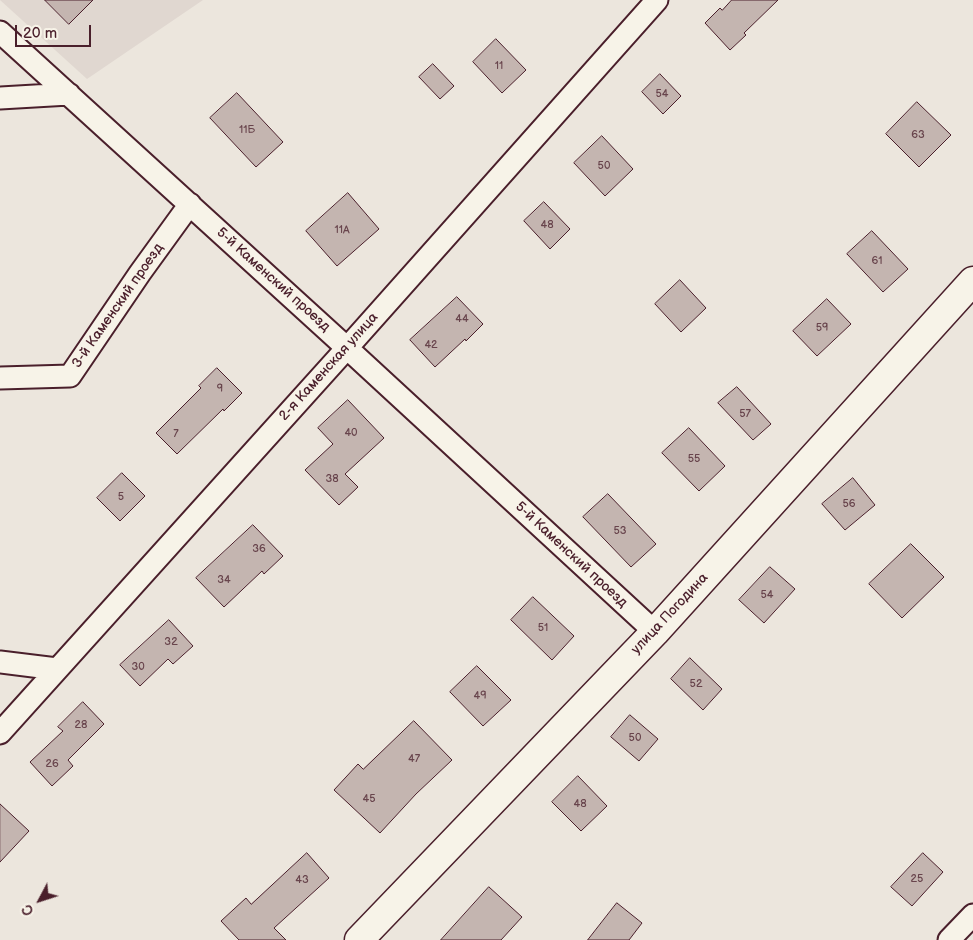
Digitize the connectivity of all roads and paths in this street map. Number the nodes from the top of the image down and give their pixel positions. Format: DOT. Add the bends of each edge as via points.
graph roads {
  1 [pos="657,0"];
  2 [pos="0,32"];
  3 [pos="68,94"];
  4 [pos="0,98"];
  5 [pos="190,204"];
  6 [pos="973,281"];
  7 [pos="347,348"];
  8 [pos="0,378"];
  9 [pos="655,632"];
  10 [pos="0,662"];
  11 [pos="57,669"];
  12 [pos="0,733"];
  13 [pos="973,915"];
  14 [pos="359,940"];
  15 [pos="949,940"];
  1 -- 7 [label="street, 2-я Каменская улица"];
  2 -- 3 [label="street, 5-й Каменский проезд"];
  3 -- 4 [label="street"];
  3 -- 5 [label="street, 5-й Каменский проезд"];
  5 -- 7 [label="street, 5-й Каменский проезд"];
  5 -- 8 [label="street, 3-й Каменский проезд" via="70,376"];
  6 -- 9 [label="street, улица Погодина"];
  7 -- 9 [label="street, 5-й Каменский проезд"];
  7 -- 11 [label="street, 2-я Каменская улица"];
  9 -- 14 [label="street, улица Погодина"];
  10 -- 11 [label="street"];
  11 -- 12 [label="street, 2-я Каменская улица"];
  13 -- 15 [label="street"];
}
